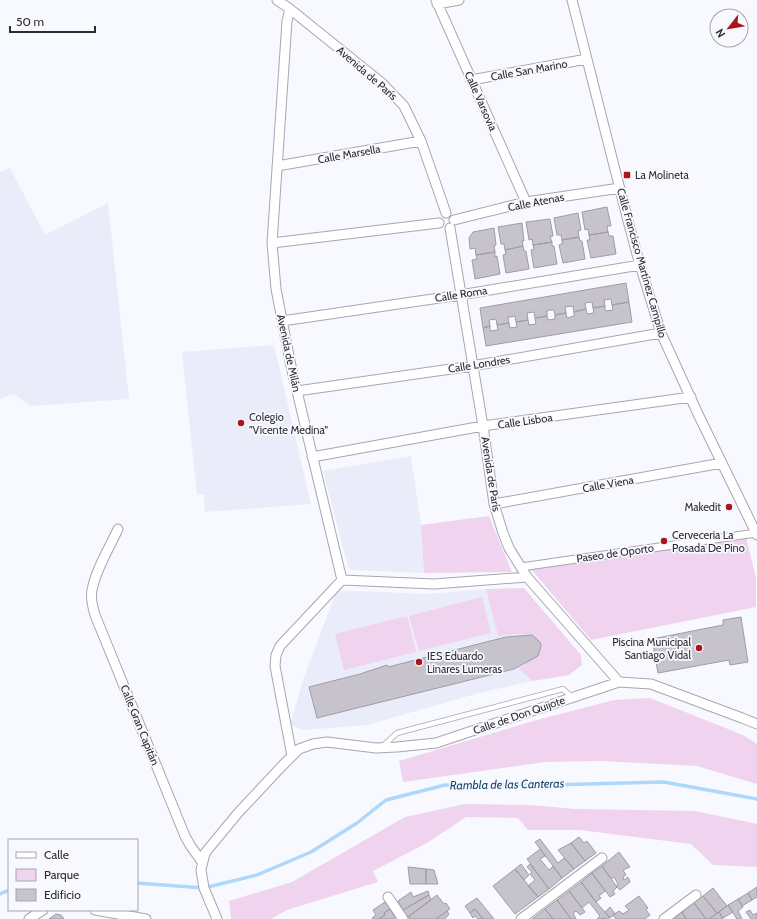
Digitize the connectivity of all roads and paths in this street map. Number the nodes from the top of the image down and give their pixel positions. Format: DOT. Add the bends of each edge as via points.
graph roads {
  1 [pos="278,0"];
  2 [pos="459,0"];
  3 [pos="572,0"];
  4 [pos="436,2"];
  5 [pos="290,8"];
  6 [pos="587,59"];
  7 [pos="471,80"];
  8 [pos="421,141"];
  9 [pos="277,166"];
  10 [pos="620,188"];
  11 [pos="526,202"];
  12 [pos="446,213"];
  13 [pos="439,223"];
  14 [pos="452,224"];
  15 [pos="272,243"];
  16 [pos="640,265"];
  17 [pos="460,295"];
  18 [pos="282,321"];
  19 [pos="661,333"];
  20 [pos="472,366"];
  21 [pos="297,392"];
  22 [pos="691,398"];
  23 [pos="483,426"];
  24 [pos="312,457"];
  25 [pos="722,463"];
  26 [pos="494,504"];
  27 [pos="118,529"];
  28 [pos="757,534"];
  29 [pos="521,567"];
  30 [pos="527,577"];
  31 [pos="342,580"];
  32 [pos="619,682"];
  33 [pos="572,697"];
  34 [pos="757,724"];
  35 [pos="381,748"];
  36 [pos="292,756"];
  37 [pos="602,858"];
  38 [pos="202,862"];
  39 [pos="696,895"];
  40 [pos="388,897"];
  41 [pos="41,911"];
  42 [pos="101,911"];
  43 [pos="29,919"];
  44 [pos="146,919"];
  45 [pos="217,919"];
  46 [pos="403,919"];
  47 [pos="521,919"];
  48 [pos="664,919"];
  1 -- 5 [label="street, Avenida de París"];
  2 -- 4 [label="street"];
  3 -- 6 [label="street, Calle Francisco Martínez Campillo"];
  4 -- 7 [label="street, Calle Varsovia"];
  5 -- 8 [label="street, Avenida de París" via="382,83 404,106"];
  5 -- 9 [label="street, Avenida de Milán" via="286,21"];
  6 -- 7 [label="street, Calle San Marino"];
  6 -- 10 [label="street, Calle Francisco Martínez Campillo"];
  7 -- 11 [label="street, Calle Varsovia"];
  8 -- 9 [label="street, Calle Marsella"];
  8 -- 12 [label="street, Avenida de París"];
  9 -- 15 [label="street, Avenida de Milán"];
  10 -- 11 [label="street, Calle Atenas"];
  10 -- 16 [label="street, Calle Francisco Martínez Campillo"];
  11 -- 14 [label="street, Calle Atenas"];
  12 -- 13 [label="street" via="440,217"];
  12 -- 14 [label="street" via="450,214"];
  13 -- 14 [label="street" via="442,227"];
  13 -- 15 [label="street"];
  14 -- 17 [label="street, Avenida de París"];
  15 -- 18 [label="street, Avenida de Milán"];
  16 -- 17 [label="street, Calle Roma"];
  16 -- 19 [label="street, Calle Francisco Martínez Campillo"];
  17 -- 18 [label="street, Calle Roma"];
  17 -- 20 [label="street, Avenida de París"];
  18 -- 21 [label="street, Avenida de Milán"];
  19 -- 20 [label="street, Calle Londres"];
  19 -- 22 [label="street, Calle Francisco Martínez Campillo"];
  20 -- 21 [label="street, Calle Londres"];
  20 -- 23 [label="street, Avenida de París"];
  21 -- 24 [label="street, Avenida de Milán"];
  22 -- 23 [label="street, Calle Lisboa"];
  22 -- 25 [label="street, Calle Francisco Martínez Campillo"];
  23 -- 24 [label="street, Calle Lisboa"];
  23 -- 26 [label="street, Avenida de París"];
  24 -- 31 [label="street, Avenida de Milán"];
  25 -- 26 [label="street, Calle Viena"];
  25 -- 28 [label="street, Calle Francisco Martínez Campillo"];
  26 -- 29 [label="street, Avenida de París" via="509,548"];
  27 -- 38 [label="street, Calle Gran Capitán" via="92,591 95,616 185,836"];
  28 -- 29 [label="street, Paseo de Oporto"];
  29 -- 30 [label="street, Avenida de París"];
  30 -- 31 [label="street" via="434,584"];
  30 -- 32 [label="street, Avenida de París"];
  31 -- 36 [label="street" via="280,646 276,655 275,666"];
  32 -- 33 [label="street, Calle de Don Quijote"];
  32 -- 34 [label="street, Calle de Don Quijote" via="651,684"];
  33 -- 35 [label="street, Calle de Don Quijote" via="436,742"];
  33 -- 35 [label="lane" via="563,689 404,731 397,733"];
  35 -- 36 [label="street, Calle de Don Quijote" via="327,742 299,749"];
  36 -- 38 [label="street, Calle de Don Quijote" via="218,836 205,852"];
  37 -- 47 [label="street"];
  38 -- 45 [label="street" via="204,888"];
  39 -- 48 [label="street"];
  40 -- 46 [label="street"];
  41 -- 43 [label="street"];
  42 -- 44 [label="street"];
}
